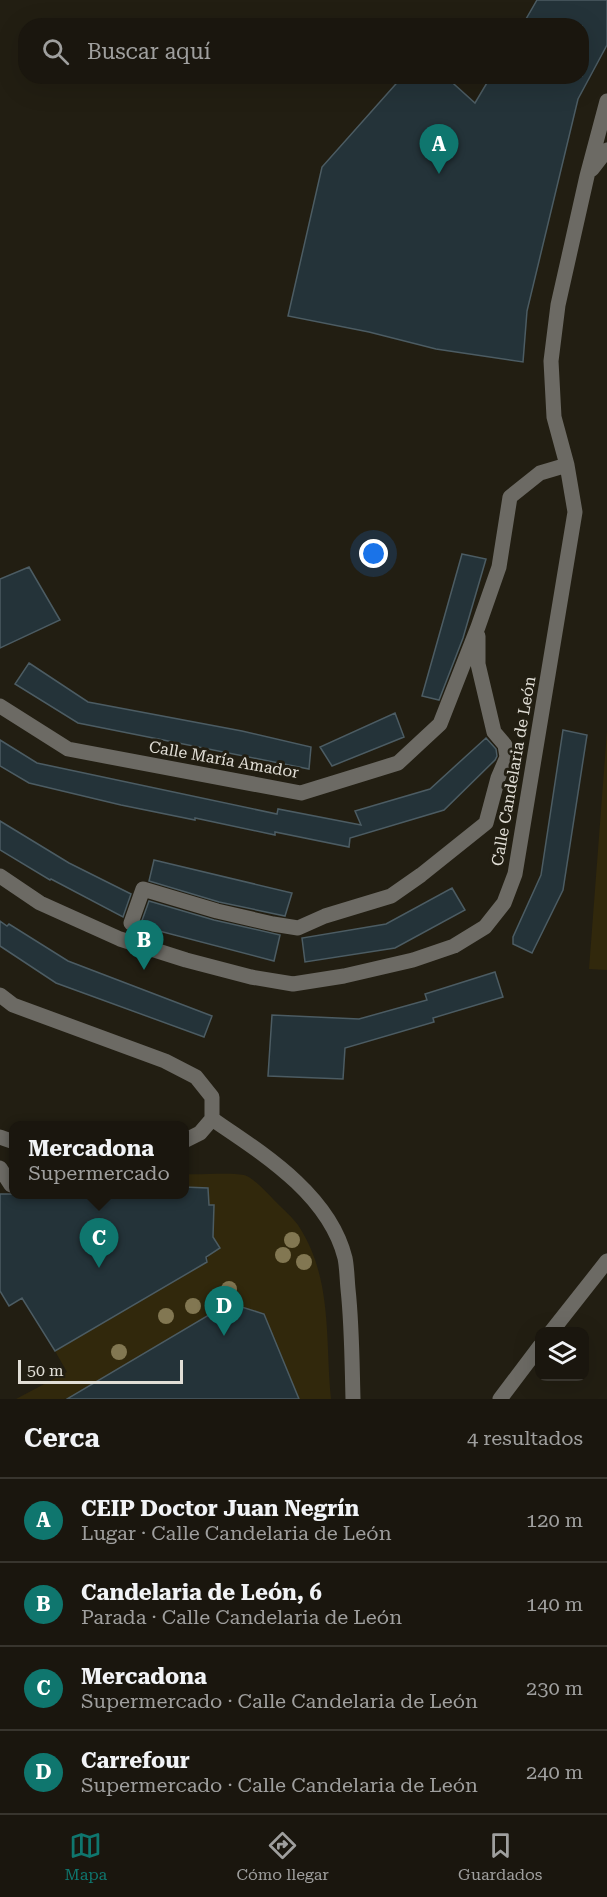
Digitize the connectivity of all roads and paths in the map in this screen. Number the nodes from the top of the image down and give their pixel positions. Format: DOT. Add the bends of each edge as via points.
graph roads {
  1 [pos="607,101"];
  2 [pos="607,150"];
  3 [pos="587,176"];
  4 [pos="567,465"];
  5 [pos="478,627"];
  6 [pos="0,705"];
  7 [pos="0,876"];
  8 [pos="131,923"];
  9 [pos="0,995"];
  10 [pos="212,1119"];
  11 [pos="189,1138"];
  12 [pos="0,1168"];
  13 [pos="9,1182"];
  14 [pos="607,1262"];
  15 [pos="555,1327"];
  16 [pos="535,1353"];
  17 [pos="353,1399"];
  18 [pos="500,1399"];
  1 -- 3 [label="street, Calle Candelaria de León"];
  2 -- 3 [label="street"];
  3 -- 4 [label="street, Calle Candelaria de León" via="558,305 551,361 554,417"];
  4 -- 5 [label="street, Calle María Amador" via="540,473 510,497 499,567"];
  4 -- 7 [label="street, Calle Candelaria de León" via="575,512 515,874 504,903 485,927 454,946 414,960 292,984 197,963 120,939 40,903"];
  5 -- 6 [label="street, Calle María Amador" via="440,724 398,763 301,792 68,749"];
  5 -- 8 [label="street, Calle María Amador" via="478,664 494,732 506,745 507,757 486,823 391,896 298,928 217,911 143,889"];
  9 -- 10 [label="street" via="13,1005 165,1061 196,1077 212,1097"];
  10 -- 11 [label="street"];
  10 -- 17 [label="street" via="266,1155 302,1186 331,1223 345,1257"];
  12 -- 13 [label="street"];
  14 -- 15 [label="street"];
  16 -- 18 [label="street"];
}
